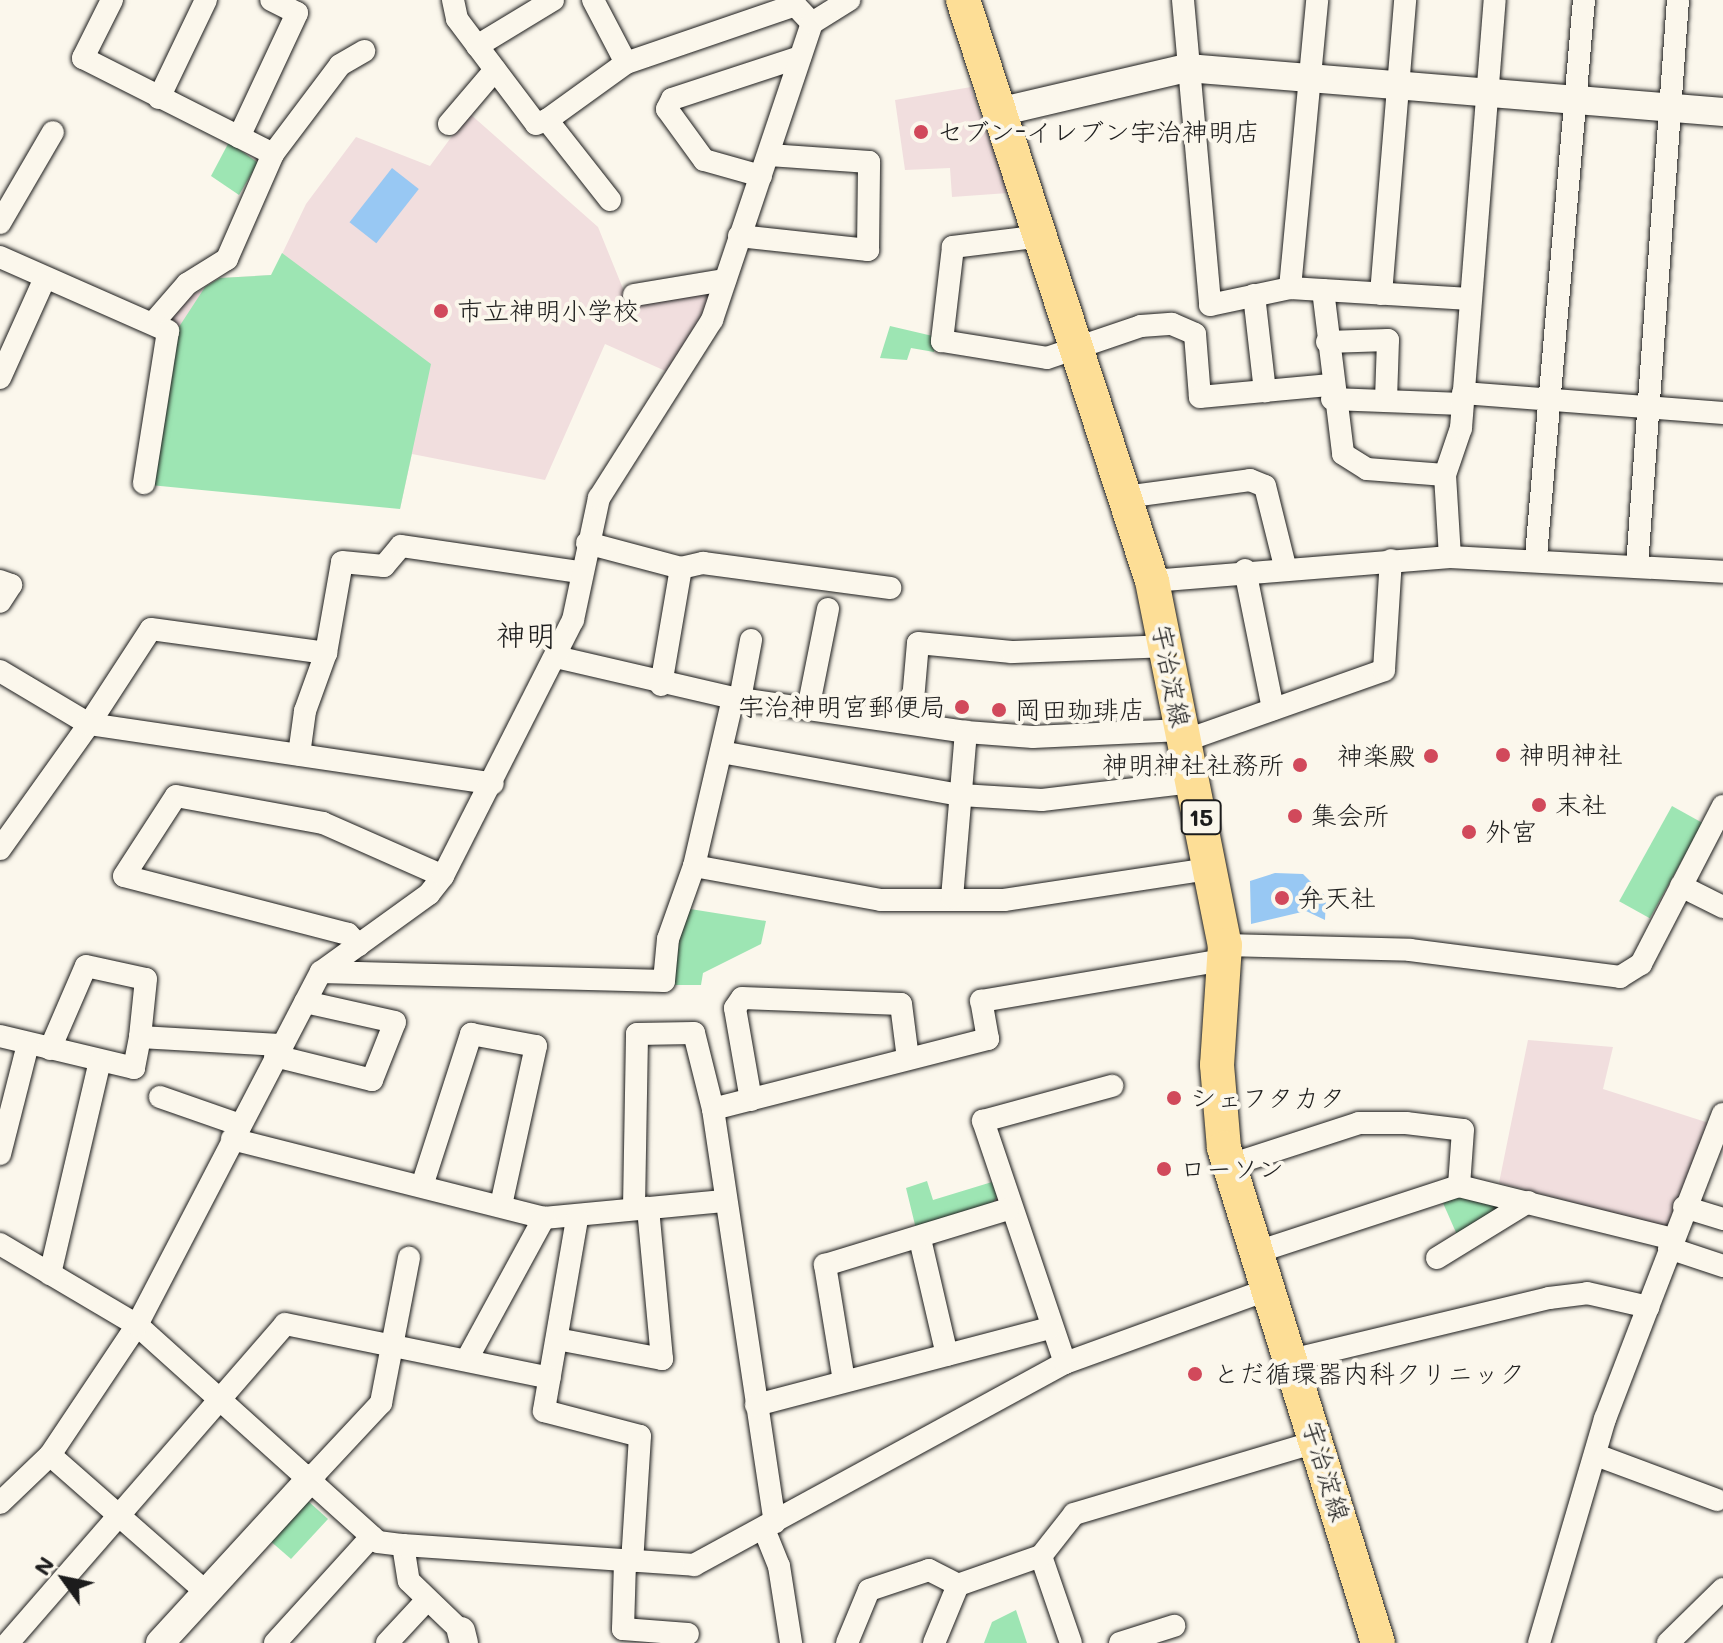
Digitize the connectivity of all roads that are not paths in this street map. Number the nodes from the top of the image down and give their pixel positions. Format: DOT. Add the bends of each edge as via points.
graph roads {
  1 [pos="112,0"];
  2 [pos="206,0"];
  3 [pos="271,0"];
  4 [pos="453,0"];
  5 [pos="553,0"];
  6 [pos="593,0"];
  7 [pos="849,0"];
  8 [pos="963,0"];
  9 [pos="1183,0"];
  10 [pos="1317,0"];
  11 [pos="1405,0"];
  12 [pos="1495,0"];
  13 [pos="1584,0"];
  14 [pos="1678,0"];
  15 [pos="746,10"];
  16 [pos="812,23"];
  17 [pos="477,46"];
  18 [pos="364,51"];
  19 [pos="800,57"];
  20 [pos="626,63"];
  21 [pos="1187,68"];
  22 [pos="495,70"];
  23 [pos="1311,79"];
  24 [pos="1398,86"];
  25 [pos="1485,93"];
  26 [pos="159,98"];
  27 [pos="1572,100"];
  28 [pos="1668,107"];
  29 [pos="1003,111"];
  30 [pos="453,112"];
  31 [pos="1723,112"];
  32 [pos="547,120"];
  33 [pos="53,132"];
  34 [pos="239,137"];
  35 [pos="273,154"];
  36 [pos="765,166"];
  37 [pos="610,200"];
  38 [pos="0,223"];
  39 [pos="739,236"];
  40 [pos="1042,236"];
  41 [pos="0,257"];
  42 [pos="44,280"];
  43 [pos="725,280"];
  44 [pos="1290,288"];
  45 [pos="1323,290"];
  46 [pos="1381,294"];
  47 [pos="634,295"];
  48 [pos="1254,295"];
  49 [pos="1470,299"];
  50 [pos="154,322"];
  51 [pos="1327,342"];
  52 [pos="1079,347"];
  53 [pos="0,378"];
  54 [pos="1265,391"];
  55 [pos="1331,392"];
  56 [pos="1463,398"];
  57 [pos="1550,399"];
  58 [pos="1386,401"];
  59 [pos="1650,407"];
  60 [pos="1723,413"];
  61 [pos="1445,475"];
  62 [pos="144,483"];
  63 [pos="1125,497"];
  64 [pos="587,543"];
  65 [pos="1536,556"];
  66 [pos="1450,557"];
  67 [pos="1391,560"];
  68 [pos="1285,566"];
  69 [pos="1637,566"];
  70 [pos="681,568"];
  71 [pos="1245,570"];
  72 [pos="579,572"];
  73 [pos="1723,572"];
  74 [pos="0,581"];
  75 [pos="1152,581"];
  76 [pos="890,588"];
  77 [pos="0,602"];
  78 [pos="828,609"];
  79 [pos="751,640"];
  80 [pos="1165,646"];
  81 [pos="326,653"];
  82 [pos="556,657"];
  83 [pos="0,671"];
  84 [pos="661,685"];
  85 [pos="737,699"];
  86 [pos="808,709"];
  87 [pos="1273,709"];
  88 [pos="911,723"];
  89 [pos="89,724"];
  90 [pos="966,732"];
  91 [pos="1183,735"];
  92 [pos="721,752"];
  93 [pos="299,755"];
  94 [pos="1192,782"];
  95 [pos="493,784"];
  96 [pos="961,795"];
  97 [pos="1723,806"];
  98 [pos="0,849"];
  99 [pos="694,866"];
  100 [pos="1210,869"];
  101 [pos="443,876"];
  102 [pos="1681,886"];
  103 [pos="952,898"];
  104 [pos="1723,907"];
  105 [pos="359,945"];
  106 [pos="1225,953"];
  107 [pos="321,972"];
  108 [pos="305,1002"];
  109 [pos="0,1036"];
  110 [pos="140,1037"];
  111 [pos="39,1047"];
  112 [pos="278,1051"];
  113 [pos="908,1059"];
  114 [pos="100,1061"];
  115 [pos="1112,1086"];
  116 [pos="160,1097"];
  117 [pos="751,1100"];
  118 [pos="713,1109"];
  119 [pos="1723,1114"];
  120 [pos="236,1132"];
  121 [pos="0,1154"];
  122 [pos="1230,1165"];
  123 [pos="422,1186"];
  124 [pos="1459,1186"];
  125 [pos="723,1201"];
  126 [pos="1528,1202"];
  127 [pos="501,1205"];
  128 [pos="1684,1207"];
  129 [pos="641,1208"];
  130 [pos="1008,1209"];
  131 [pos="544,1218"];
  132 [pos="577,1219"];
  133 [pos="1723,1219"];
  134 [pos="920,1239"];
  135 [pos="1671,1243"];
  136 [pos="0,1244"];
  137 [pos="1257,1252"];
  138 [pos="409,1258"];
  139 [pos="1437,1258"];
  140 [pos="1723,1266"];
  141 [pos="50,1274"];
  142 [pos="1269,1289"];
  143 [pos="1648,1307"];
  144 [pos="137,1325"];
  145 [pos="1049,1328"];
  146 [pos="557,1339"];
  147 [pos="390,1342"];
  148 [pos="947,1355"];
  149 [pos="467,1359"];
  150 [pos="1291,1360"];
  151 [pos="1065,1363"];
  152 [pos="550,1378"];
  153 [pos="844,1381"];
  154 [pos="221,1399"];
  155 [pos="756,1405"];
  156 [pos="1316,1442"];
  157 [pos="50,1455"];
  158 [pos="1596,1455"];
  159 [pos="311,1478"];
  160 [pos="1717,1500"];
  161 [pos="0,1503"];
  162 [pos="120,1519"];
  163 [pos="769,1526"];
  164 [pos="372,1536"];
  165 [pos="403,1545"];
  166 [pos="1041,1556"];
  167 [pos="629,1562"];
  168 [pos="958,1585"];
  169 [pos="1723,1589"];
  170 [pos="206,1592"];
  171 [pos="427,1600"];
  172 [pos="1174,1626"];
  173 [pos="688,1634"];
  174 [pos="13,1635"];
  175 [pos="462,1637"];
  176 [pos="160,1643"];
  177 [pos="275,1643"];
  178 [pos="387,1643"];
  179 [pos="791,1643"];
  180 [pos="847,1643"];
  181 [pos="934,1643"];
  182 [pos="1071,1643"];
  183 [pos="1120,1643"];
  184 [pos="1378,1643"];
  185 [pos="1539,1643"];
  186 [pos="1668,1643"];
  1 -- 26 [label="street" via="83,58"];
  2 -- 26 [label="street"];
  3 -- 34 [label="street" via="297,13"];
  4 -- 17 [label="street"];
  5 -- 17 [label="street"];
  6 -- 20 [label="street"];
  7 -- 16 [label="street"];
  8 -- 29 [label="main road, 宇治淀線 / 15"];
  9 -- 21 [label="street"];
  10 -- 23 [label="street"];
  11 -- 24 [label="street"];
  12 -- 25 [label="street"];
  13 -- 27 [label="street"];
  14 -- 28 [label="street"];
  15 -- 16 [label="street" via="795,5"];
  15 -- 20 [label="street"];
  16 -- 19 [label="street"];
  17 -- 22 [label="street"];
  18 -- 35 [label="street" via="340,65"];
  19 -- 36 [label="street"];
  19 -- 36 [label="street" via="672,99 667,109 704,160"];
  20 -- 32 [label="street"];
  21 -- 23 [label="street"];
  21 -- 29 [label="street"];
  21 -- 48 [label="street" via="1210,305"];
  22 -- 30 [label="street"];
  22 -- 32 [label="street" via="536,124"];
  23 -- 24 [label="street"];
  23 -- 44 [label="street"];
  24 -- 25 [label="street"];
  24 -- 46 [label="street"];
  25 -- 27 [label="street"];
  25 -- 49 [label="street"];
  26 -- 34 [label="street"];
  27 -- 28 [label="street"];
  27 -- 57 [label="street"];
  28 -- 31 [label="street"];
  28 -- 59 [label="street"];
  29 -- 40 [label="main road, 宇治淀線 / 15"];
  32 -- 37 [label="street"];
  33 -- 38 [label="street"];
  34 -- 35 [label="street"];
  35 -- 50 [label="street" via="227,259 187,284"];
  36 -- 39 [label="street"];
  36 -- 39 [label="street" via="869,162 868,250"];
  39 -- 43 [label="street"];
  40 -- 52 [label="main road, 宇治淀線 / 15"];
  40 -- 52 [label="street" via="953,247 942,341 1047,358"];
  41 -- 42 [label="street"];
  42 -- 50 [label="street"];
  42 -- 53 [label="street"];
  43 -- 47 [label="street"];
  43 -- 64 [label="street" via="712,320 599,498"];
  44 -- 45 [label="street"];
  44 -- 48 [label="street"];
  45 -- 46 [label="street"];
  45 -- 51 [label="street"];
  46 -- 49 [label="street"];
  48 -- 54 [label="street"];
  49 -- 56 [label="street"];
  50 -- 62 [label="street" via="168,331"];
  51 -- 55 [label="street"];
  51 -- 58 [label="street" via="1388,340"];
  52 -- 54 [label="street" via="1172,324 1195,334 1200,397"];
  52 -- 63 [label="main road, 宇治淀線 / 15"];
  54 -- 55 [label="street"];
  55 -- 58 [label="street"];
  55 -- 61 [label="street" via="1343,454 1352,464"];
  56 -- 57 [label="street"];
  56 -- 58 [label="street"];
  56 -- 61 [label="street"];
  57 -- 59 [label="street"];
  57 -- 65 [label="street"];
  59 -- 60 [label="street"];
  59 -- 69 [label="street"];
  61 -- 66 [label="street"];
  63 -- 68 [label="street" via="1250,480 1265,486"];
  63 -- 75 [label="main road, 宇治淀線 / 15"];
  64 -- 70 [label="street"];
  64 -- 72 [label="street"];
  65 -- 66 [label="street"];
  65 -- 69 [label="street"];
  66 -- 67 [label="street"];
  67 -- 68 [label="street"];
  67 -- 87 [label="street" via="1384,670"];
  68 -- 71 [label="street"];
  69 -- 73 [label="street"];
  70 -- 76 [label="street" via="703,563"];
  70 -- 84 [label="street"];
  71 -- 75 [label="street"];
  71 -- 87 [label="street"];
  72 -- 81 [label="street" via="401,546 384,566 342,562"];
  72 -- 82 [label="street" via="573,620"];
  74 -- 77 [label="street" via="11,585"];
  75 -- 80 [label="main road, 宇治淀線 / 15"];
  78 -- 86 [label="street"];
  79 -- 85 [label="street"];
  80 -- 88 [label="street" via="1012,652 918,643"];
  80 -- 91 [label="main road, 宇治淀線 / 15"];
  81 -- 89 [label="street" via="151,629"];
  81 -- 93 [label="street" via="305,711"];
  82 -- 84 [label="street"];
  82 -- 95 [label="street"];
  83 -- 89 [label="street"];
  84 -- 85 [label="street"];
  85 -- 86 [label="street"];
  85 -- 92 [label="street"];
  86 -- 88 [label="street"];
  87 -- 91 [label="street"];
  88 -- 90 [label="street"];
  89 -- 93 [label="street"];
  89 -- 98 [label="street"];
  90 -- 91 [label="street" via="1033,737"];
  90 -- 96 [label="street"];
  91 -- 94 [label="main road, 宇治淀線 / 15"];
  92 -- 96 [label="street"];
  92 -- 99 [label="street"];
  93 -- 95 [label="street"];
  94 -- 96 [label="street" via="1042,800"];
  94 -- 100 [label="main road, 宇治淀線 / 15"];
  95 -- 101 [label="street"];
  96 -- 103 [label="street"];
  97 -- 102 [label="street"];
  99 -- 103 [label="street" via="881,900"];
  99 -- 107 [label="street" via="668,939 664,981"];
  100 -- 103 [label="street" via="1004,900"];
  100 -- 106 [label="main road, 宇治淀線 / 15"];
  101 -- 105 [label="street"];
  101 -- 105 [label="street" via="323,823 176,796 124,876 348,934"];
  102 -- 104 [label="street"];
  102 -- 106 [label="street" via="1641,964 1620,977 1410,950"];
  105 -- 107 [label="street"];
  106 -- 113 [label="street" via="981,1001 988,1039"];
  106 -- 122 [label="main road, 宇治淀線 / 15" via="1218,1103"];
  107 -- 108 [label="street"];
  108 -- 112 [label="street"];
  108 -- 112 [label="street" via="395,1022 372,1080"];
  109 -- 111 [label="street"];
  110 -- 111 [label="street" via="146,979 86,966"];
  110 -- 112 [label="street"];
  110 -- 114 [label="street" via="134,1068"];
  111 -- 114 [label="street"];
  111 -- 121 [label="street"];
  112 -- 120 [label="street"];
  113 -- 117 [label="street"];
  113 -- 117 [label="street" via="901,1004 742,998 735,1008"];
  114 -- 141 [label="street"];
  115 -- 130 [label="street" via="983,1121"];
  116 -- 120 [label="street"];
  117 -- 118 [label="street"];
  118 -- 125 [label="street"];
  118 -- 129 [label="street" via="694,1033 637,1034"];
  119 -- 128 [label="street"];
  120 -- 123 [label="street"];
  120 -- 144 [label="street"];
  122 -- 124 [label="street" via="1359,1123 1406,1123 1463,1130"];
  122 -- 137 [label="main road, 宇治淀線 / 15"];
  123 -- 127 [label="street"];
  123 -- 127 [label="street" via="471,1034 536,1046"];
  124 -- 126 [label="street"];
  124 -- 137 [label="street"];
  125 -- 129 [label="street"];
  125 -- 155 [label="street"];
  126 -- 135 [label="street"];
  126 -- 139 [label="street"];
  127 -- 131 [label="street"];
  128 -- 133 [label="street"];
  128 -- 135 [label="street"];
  129 -- 132 [label="street"];
  129 -- 146 [label="street" via="662,1359"];
  130 -- 134 [label="street"];
  130 -- 145 [label="street"];
  131 -- 132 [label="street"];
  131 -- 149 [label="street"];
  132 -- 146 [label="street"];
  134 -- 148 [label="street"];
  134 -- 153 [label="street" via="825,1265"];
  135 -- 140 [label="street"];
  135 -- 143 [label="street"];
  136 -- 141 [label="street"];
  137 -- 142 [label="main road, 宇治淀線 / 15"];
  138 -- 147 [label="street"];
  141 -- 144 [label="street"];
  142 -- 150 [label="main road, 宇治淀線 / 15"];
  142 -- 151 [label="street"];
  143 -- 150 [label="street" via="1587,1293 1549,1298"];
  143 -- 158 [label="street"];
  144 -- 154 [label="street"];
  144 -- 157 [label="street"];
  145 -- 148 [label="street"];
  145 -- 151 [label="street"];
  146 -- 152 [label="street"];
  147 -- 149 [label="street"];
  147 -- 154 [label="street" via="376,1346 285,1324"];
  147 -- 159 [label="street" via="381,1403"];
  148 -- 153 [label="street"];
  149 -- 152 [label="street"];
  150 -- 156 [label="main road, 宇治淀線 / 15"];
  151 -- 163 [label="street"];
  152 -- 167 [label="street" via="544,1411 640,1436"];
  153 -- 155 [label="street"];
  154 -- 159 [label="street"];
  154 -- 162 [label="street"];
  155 -- 163 [label="street"];
  156 -- 166 [label="street" via="1074,1514"];
  156 -- 184 [label="main road, 宇治淀線 / 15"];
  157 -- 161 [label="street"];
  157 -- 162 [label="street"];
  158 -- 160 [label="street"];
  158 -- 185 [label="street"];
  159 -- 164 [label="street"];
  159 -- 170 [label="street"];
  162 -- 170 [label="street"];
  162 -- 174 [label="street"];
  163 -- 167 [label="street" via="694,1565"];
  163 -- 179 [label="street"];
  164 -- 165 [label="street"];
  164 -- 177 [label="street"];
  165 -- 167 [label="street"];
  165 -- 171 [label="street" via="401,1565"];
  166 -- 168 [label="street"];
  166 -- 182 [label="street"];
  167 -- 173 [label="street" via="623,1629"];
  168 -- 180 [label="street" via="929,1570 869,1590"];
  168 -- 181 [label="street"];
  169 -- 186 [label="street"];
  170 -- 176 [label="street"];
  171 -- 175 [label="street"];
  171 -- 178 [label="street"];
  172 -- 183 [label="street"];
}
